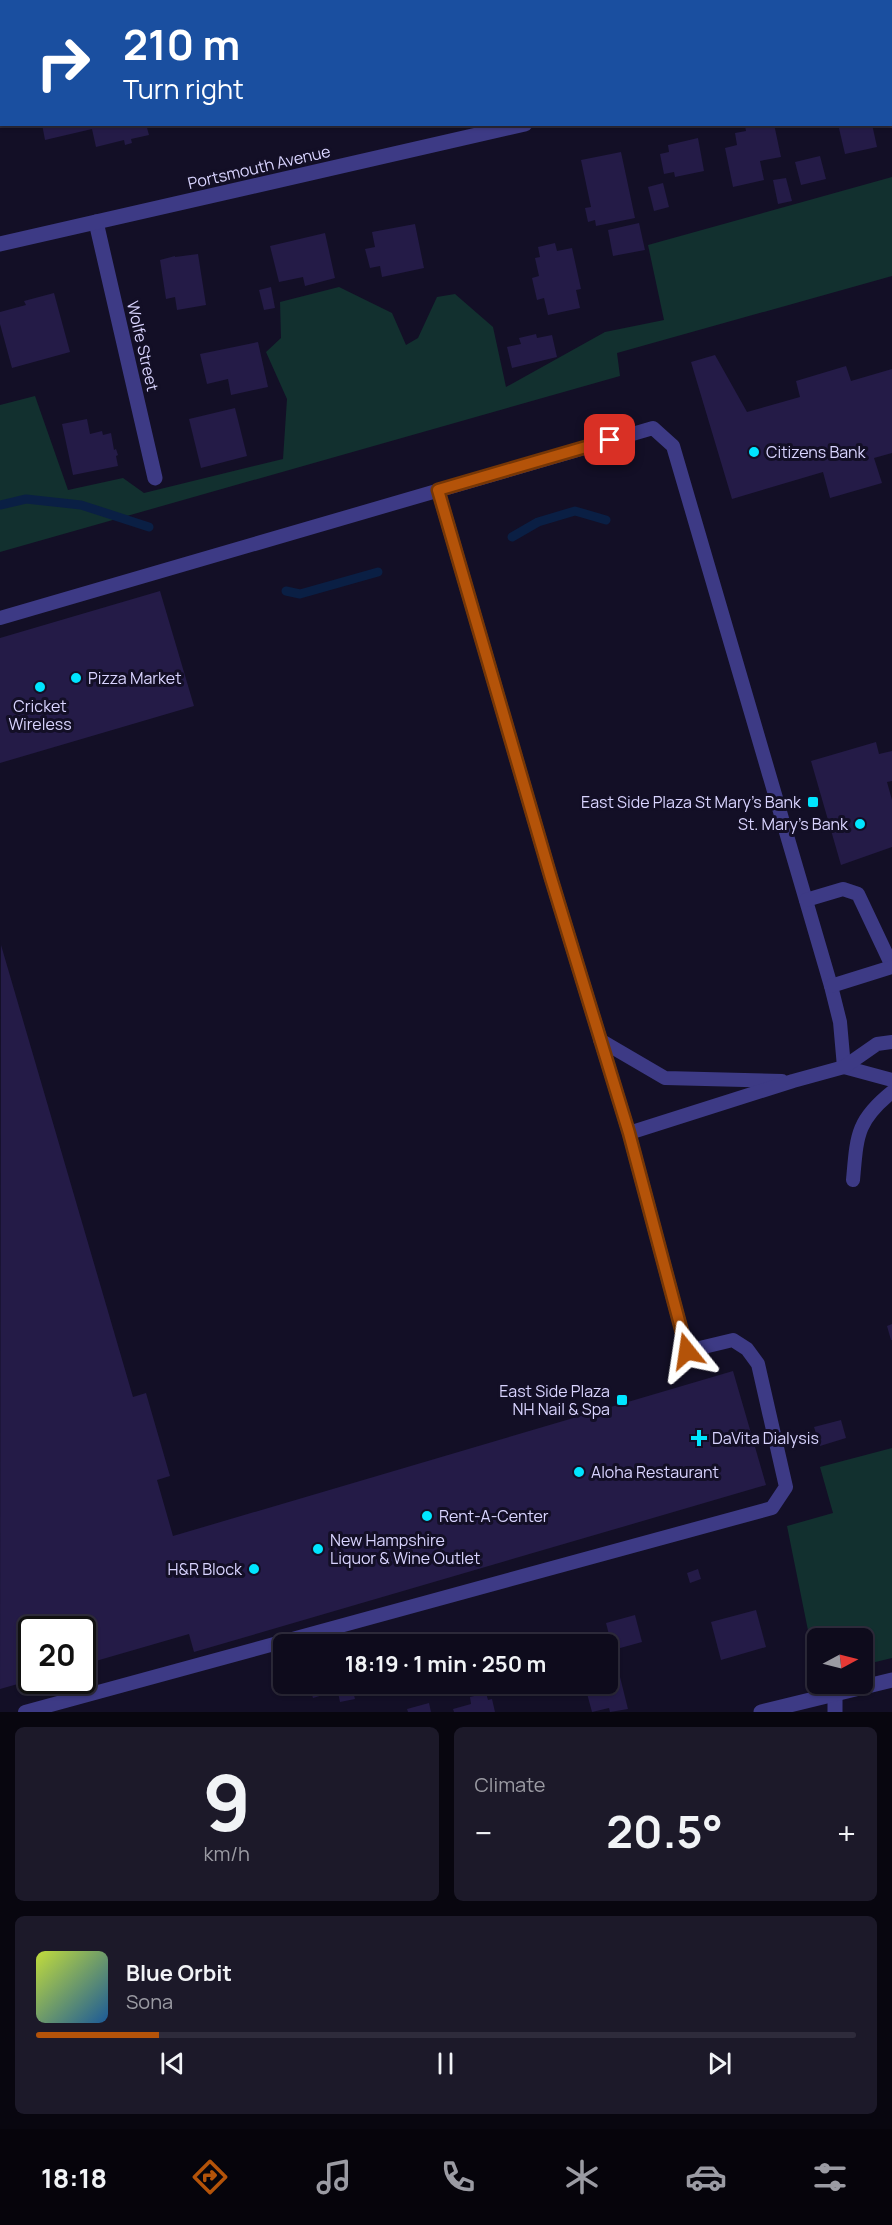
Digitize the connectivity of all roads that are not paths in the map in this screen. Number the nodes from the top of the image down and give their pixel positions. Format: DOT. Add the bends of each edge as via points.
graph roads {
  1 [pos="516,126"];
  2 [pos="96,222"];
  3 [pos="0,244"];
  4 [pos="155,478"];
  5 [pos="438,490"];
  6 [pos="0,618"];
  7 [pos="806,900"];
  8 [pos="892,966"];
  9 [pos="831,986"];
  10 [pos="600,1040"];
  11 [pos="892,1042"];
  12 [pos="844,1067"];
  13 [pos="892,1080"];
  14 [pos="793,1081"];
  15 [pos="892,1092"];
  16 [pos="629,1133"];
  17 [pos="853,1180"];
  18 [pos="892,1680"];
  19 [pos="873,1684"];
  20 [pos="831,1694"];
  21 [pos="835,1694"];
  22 [pos="25,1712"];
  23 [pos="761,1712"];
  24 [pos="835,1712"];
  1 -- 2 [label="street, Portsmouth Avenue"];
  2 -- 3 [label="street, Portsmouth Avenue"];
  2 -- 4 [label="street, Wolfe Street"];
  5 -- 6 [label="lane"];
  5 -- 7 [label="lane" via="653,428 673,446"];
  5 -- 10 [label="lane"];
  7 -- 8 [label="lane" via="843,889 858,894"];
  7 -- 9 [label="lane"];
  8 -- 9 [label="lane"];
  9 -- 12 [label="lane" via="840,1022"];
  10 -- 14 [label="lane" via="665,1078"];
  10 -- 16 [label="lane"];
  11 -- 12 [label="lane" via="878,1044"];
  12 -- 13 [label="lane"];
  12 -- 14 [label="lane"];
  14 -- 16 [label="lane"];
  15 -- 17 [label="lane" via="863,1120"];
  16 -- 22 [label="lane" via="687,1351 733,1340 747,1349 758,1364 786,1487 772,1508"];
  18 -- 19 [label="street"];
  20 -- 23 [label="street"];
  21 -- 24 [label="street"];
}
